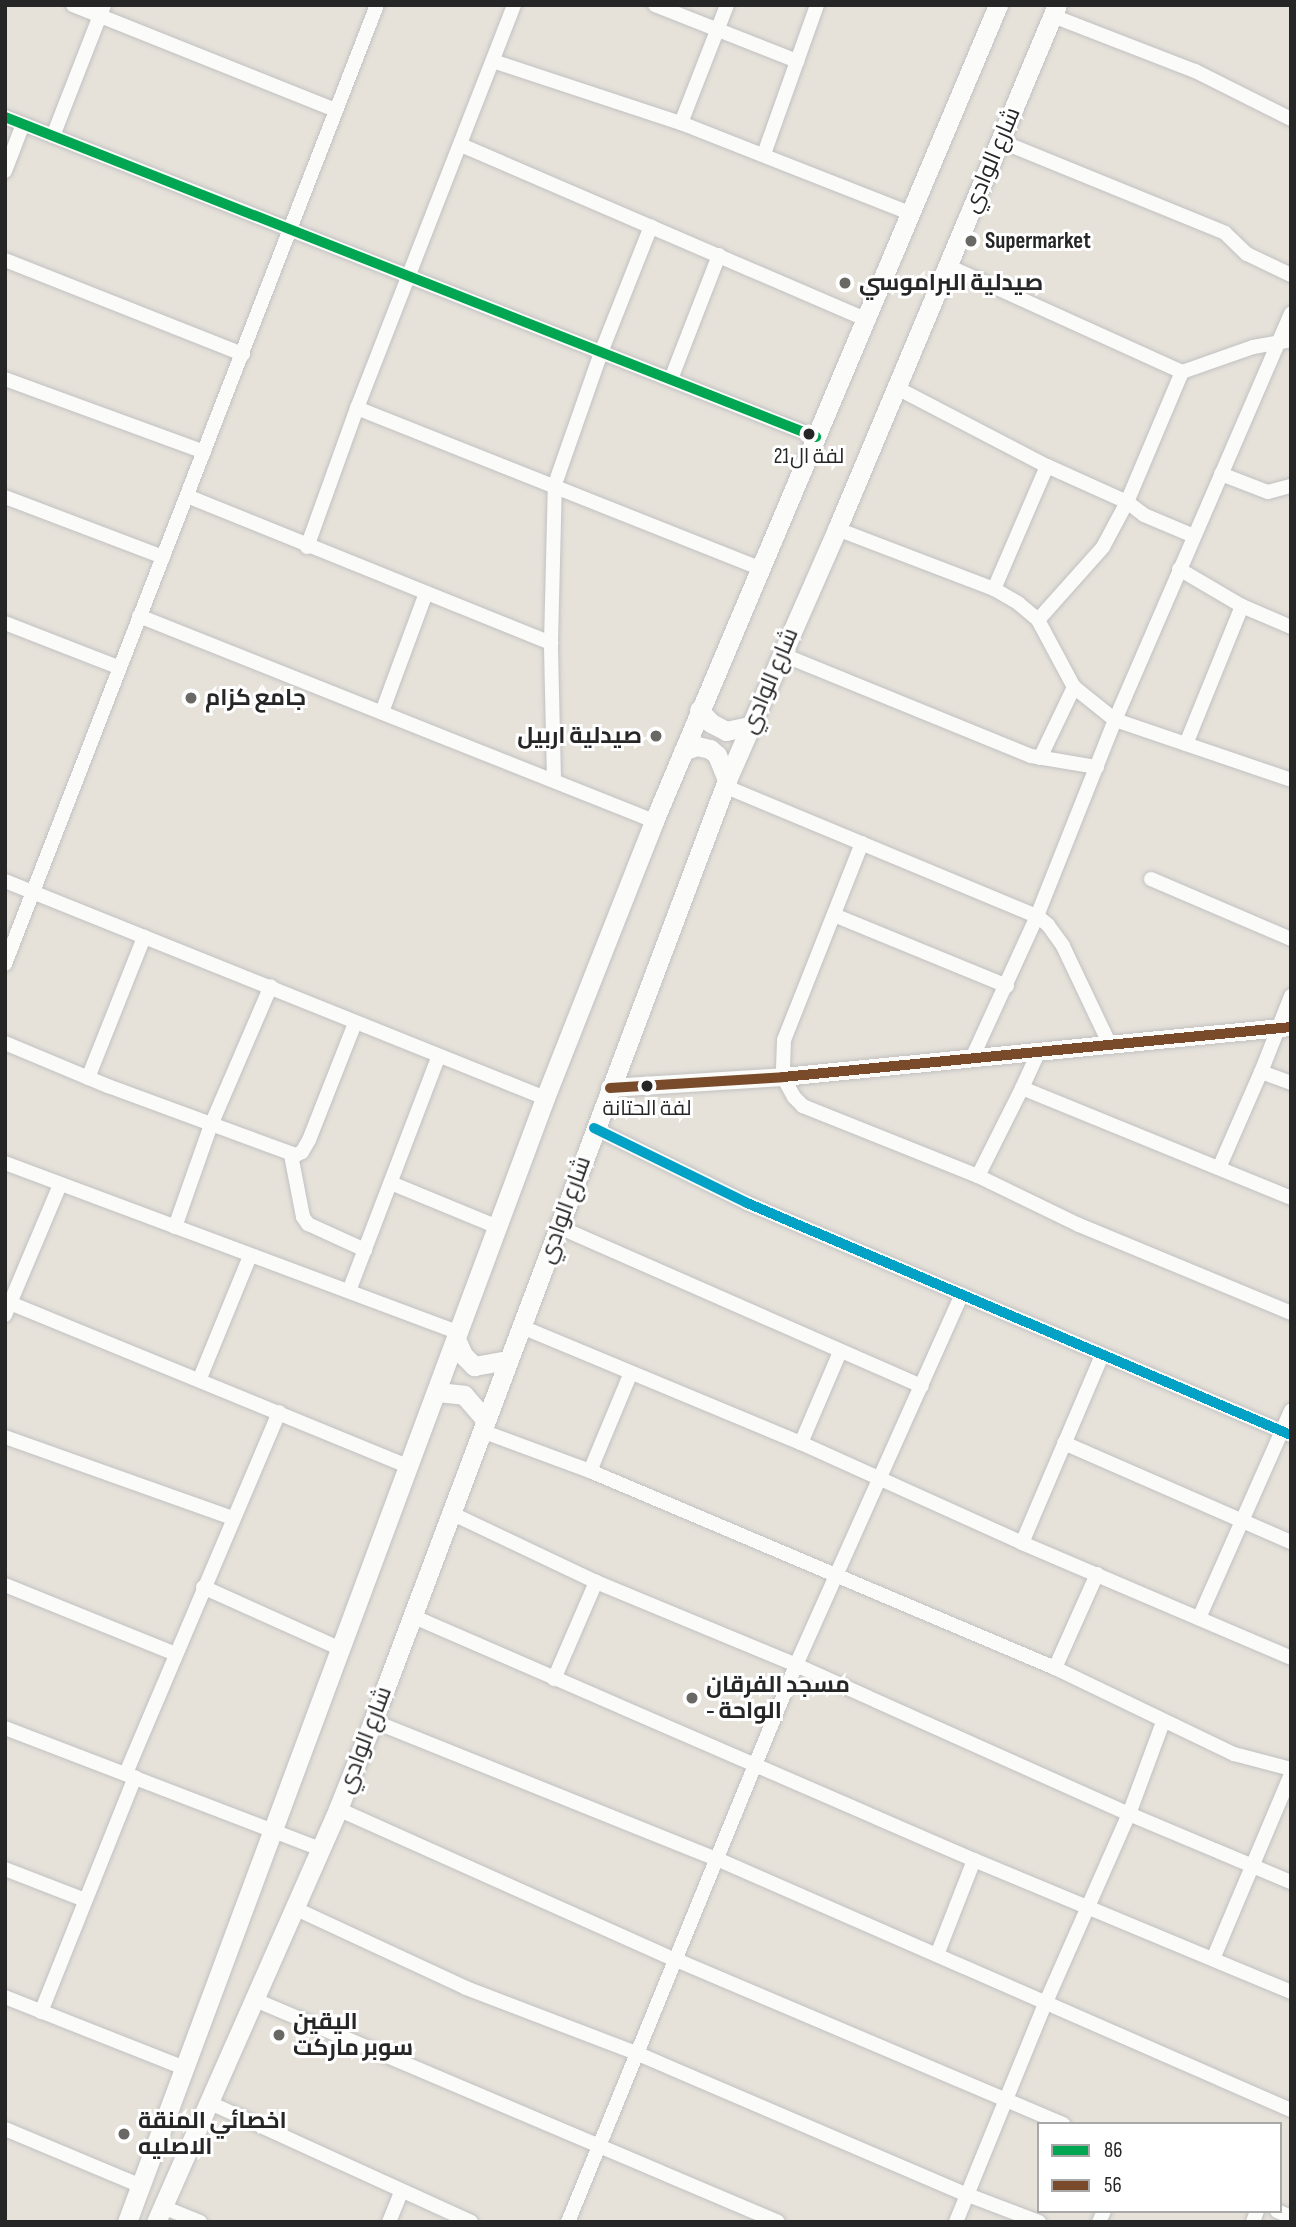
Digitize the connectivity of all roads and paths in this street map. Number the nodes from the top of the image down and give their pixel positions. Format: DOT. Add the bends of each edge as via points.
graph roads {
  1 [pos="73,5"];
  2 [pos="514,5"];
  3 [pos="655,5"];
  4 [pos="727,5"];
  5 [pos="817,5"];
  6 [pos="998,5"];
  7 [pos="373,6"];
  8 [pos="1055,8"];
  9 [pos="102,10"];
  10 [pos="717,31"];
  11 [pos="493,61"];
  12 [pos="797,61"];
  13 [pos="337,110"];
  14 [pos="1290,116"];
  15 [pos="5,117"];
  16 [pos="681,123"];
  17 [pos="23,124"];
  18 [pos="53,136"];
  19 [pos="1000,141"];
  20 [pos="461,145"];
  21 [pos="764,154"];
  22 [pos="5,171"];
  23 [pos="909,213"];
  24 [pos="651,226"];
  25 [pos="289,230"];
  26 [pos="719,256"];
  27 [pos="5,260"];
  28 [pos="946,265"];
  29 [pos="1291,275"];
  30 [pos="407,277"];
  31 [pos="1291,313"];
  32 [pos="865,319"];
  33 [pos="1285,340"];
  34 [pos="601,350"];
  35 [pos="243,354"];
  36 [pos="1182,372"];
  37 [pos="5,379"];
  38 [pos="671,379"];
  39 [pos="895,387"];
  40 [pos="357,408"];
  41 [pos="817,437"];
  42 [pos="204,452"];
  43 [pos="1047,466"];
  44 [pos="1221,474"];
  45 [pos="555,484"];
  46 [pos="1291,486"];
  47 [pos="187,496"];
  48 [pos="5,497"];
  49 [pos="1127,502"];
  50 [pos="837,528"];
  51 [pos="1194,536"];
  52 [pos="307,547"];
  53 [pos="163,557"];
  54 [pos="760,568"];
  55 [pos="1179,569"];
  56 [pos="994,589"];
  57 [pos="425,593"];
  58 [pos="1242,606"];
  59 [pos="139,617"];
  60 [pos="1038,620"];
  61 [pos="5,623"];
  62 [pos="1291,627"];
  63 [pos="551,643"];
  64 [pos="781,654"];
  65 [pos="118,667"];
  66 [pos="1074,687"];
  67 [pos="699,710"];
  68 [pos="382,712"];
  69 [pos="1115,720"];
  70 [pos="750,726"];
  71 [pos="1186,744"];
  72 [pos="683,751"];
  73 [pos="1040,758"];
  74 [pos="1097,767"];
  75 [pos="554,780"];
  76 [pos="1291,780"];
  77 [pos="725,783"];
  78 [pos="654,821"];
  79 [pos="862,843"];
  80 [pos="1151,879"];
  81 [pos="5,881"];
  82 [pos="32,892"];
  83 [pos="834,915"];
  84 [pos="1037,916"];
  85 [pos="144,937"];
  86 [pos="1291,939"];
  87 [pos="5,964"];
  88 [pos="271,986"];
  89 [pos="1007,986"];
  90 [pos="1291,996"];
  91 [pos="355,1023"];
  92 [pos="1284,1028"];
  93 [pos="5,1043"];
  94 [pos="1108,1043"];
  95 [pos="1039,1051"];
  96 [pos="973,1056"];
  97 [pos="438,1058"];
  98 [pos="1261,1072"];
  99 [pos="783,1076"];
  100 [pos="88,1078"];
  101 [pos="1291,1083"];
  102 [pos="610,1088"];
  103 [pos="1021,1088"];
  104 [pos="545,1098"];
  105 [pos="211,1125"];
  106 [pos="594,1128"];
  107 [pos="290,1155"];
  108 [pos="5,1163"];
  109 [pos="1219,1168"];
  110 [pos="978,1176"];
  111 [pos="391,1183"];
  112 [pos="60,1185"];
  113 [pos="1291,1198"];
  114 [pos="176,1227"];
  115 [pos="498,1227"];
  116 [pos="559,1227"];
  117 [pos="365,1250"];
  118 [pos="250,1256"];
  119 [pos="349,1291"];
  120 [pos="962,1294"];
  121 [pos="8,1309"];
  122 [pos="1291,1314"];
  123 [pos="522,1327"];
  124 [pos="457,1335"];
  125 [pos="840,1353"];
  126 [pos="1102,1355"];
  127 [pos="508,1360"];
  128 [pos="630,1375"];
  129 [pos="200,1378"];
  130 [pos="922,1386"];
  131 [pos="438,1392"];
  132 [pos="1291,1410"];
  133 [pos="279,1412"];
  134 [pos="484,1426"];
  135 [pos="1286,1433"];
  136 [pos="5,1437"];
  137 [pos="801,1443"];
  138 [pos="1064,1443"];
  139 [pos="408,1466"];
  140 [pos="590,1471"];
  141 [pos="881,1479"];
  142 [pos="453,1514"];
  143 [pos="232,1518"];
  144 [pos="1243,1522"];
  145 [pos="1021,1542"];
  146 [pos="1291,1542"];
  147 [pos="836,1574"];
  148 [pos="1097,1574"];
  149 [pos="596,1582"];
  150 [pos="5,1585"];
  151 [pos="203,1587"];
  152 [pos="412,1616"];
  153 [pos="1199,1618"];
  154 [pos="340,1648"];
  155 [pos="176,1654"];
  156 [pos="1291,1658"];
  157 [pos="796,1665"];
  158 [pos="1055,1668"];
  159 [pos="554,1679"];
  160 [pos="373,1721"];
  161 [pos="1163,1722"];
  162 [pos="5,1728"];
  163 [pos="757,1763"];
  164 [pos="1291,1769"];
  165 [pos="1291,1774"];
  166 [pos="131,1775"];
  167 [pos="338,1809"];
  168 [pos="1129,1814"];
  169 [pos="271,1830"];
  170 [pos="320,1849"];
  171 [pos="717,1859"];
  172 [pos="974,1860"];
  173 [pos="1254,1866"];
  174 [pos="5,1869"];
  175 [pos="1291,1882"];
  176 [pos="86,1900"];
  177 [pos="1088,1907"];
  178 [pos="295,1908"];
  179 [pos="937,1955"];
  180 [pos="674,1959"];
  181 [pos="1213,1959"];
  182 [pos="1291,1992"];
  183 [pos="5,1997"];
  184 [pos="253,2000"];
  185 [pos="1046,2002"];
  186 [pos="41,2012"];
  187 [pos="636,2053"];
  188 [pos="184,2068"];
  189 [pos="1007,2098"];
  190 [pos="208,2102"];
  191 [pos="1291,2110"];
  192 [pos="1059,2122"];
  193 [pos="5,2129"];
  194 [pos="599,2148"];
  195 [pos="141,2186"];
  196 [pos="401,2192"];
  197 [pos="968,2195"];
  198 [pos="160,2214"];
  199 [pos="127,2222"];
  200 [pos="200,2222"];
  201 [pos="389,2222"];
  202 [pos="471,2222"];
  203 [pos="568,2222"];
  204 [pos="778,2222"];
  205 [pos="956,2222"];
  206 [pos="1039,2222"];
  1 -- 9 [label="street"];
  2 -- 11 [label="street"];
  3 -- 10 [label="street"];
  4 -- 10 [label="street"];
  5 -- 12 [label="street"];
  6 -- 23 [label="main road"];
  7 -- 13 [label="street"];
  8 -- 14 [label="street"];
  8 -- 19 [label="main road, شارع الوادي"];
  9 -- 13 [label="street"];
  9 -- 18 [label="street"];
  10 -- 12 [label="street"];
  10 -- 16 [label="street"];
  11 -- 16 [label="street"];
  11 -- 20 [label="street"];
  12 -- 21 [label="street"];
  13 -- 25 [label="street"];
  15 -- 17 [label="street"];
  16 -- 21 [label="street"];
  17 -- 18 [label="street"];
  17 -- 22 [label="street"];
  18 -- 25 [label="street"];
  19 -- 28 [label="main road, شارع الوادي"];
  19 -- 29 [label="street" via="1224,233 1247,254"];
  20 -- 24 [label="street"];
  20 -- 30 [label="street"];
  21 -- 23 [label="street"];
  23 -- 32 [label="main road"];
  24 -- 26 [label="street"];
  24 -- 34 [label="street"];
  25 -- 30 [label="street"];
  25 -- 35 [label="street"];
  26 -- 32 [label="street"];
  26 -- 38 [label="street"];
  27 -- 35 [label="street"];
  28 -- 36 [label="street"];
  28 -- 39 [label="main road, شارع الوادي"];
  30 -- 34 [label="street"];
  30 -- 40 [label="street"];
  31 -- 33 [label="street"];
  32 -- 41 [label="main road"];
  33 -- 36 [label="street"];
  33 -- 44 [label="street"];
  34 -- 38 [label="street"];
  34 -- 45 [label="street"];
  35 -- 42 [label="street"];
  36 -- 49 [label="street"];
  37 -- 42 [label="street"];
  38 -- 41 [label="street"];
  39 -- 43 [label="street"];
  39 -- 50 [label="main road, شارع الوادي"];
  40 -- 45 [label="street"];
  40 -- 52 [label="street"];
  41 -- 54 [label="main road"];
  42 -- 47 [label="street"];
  43 -- 49 [label="street"];
  43 -- 56 [label="street"];
  44 -- 46 [label="street" via="1268,492"];
  44 -- 51 [label="street"];
  45 -- 54 [label="street"];
  45 -- 63 [label="street"];
  47 -- 52 [label="street"];
  47 -- 53 [label="street"];
  48 -- 53 [label="street"];
  49 -- 51 [label="street" via="1144,516"];
  49 -- 60 [label="street" via="1103,547"];
  50 -- 56 [label="street"];
  50 -- 64 [label="main road, شارع الوادي"];
  51 -- 55 [label="street"];
  52 -- 57 [label="street"];
  53 -- 59 [label="street"];
  54 -- 67 [label="main road"];
  55 -- 58 [label="street"];
  55 -- 69 [label="street"];
  56 -- 60 [label="street"];
  57 -- 63 [label="street"];
  57 -- 68 [label="street"];
  58 -- 62 [label="street"];
  58 -- 71 [label="street"];
  59 -- 65 [label="street"];
  59 -- 68 [label="street"];
  60 -- 66 [label="street"];
  61 -- 65 [label="street"];
  63 -- 75 [label="street"];
  64 -- 70 [label="main road, شارع الوادي"];
  64 -- 73 [label="street"];
  65 -- 82 [label="street"];
  66 -- 69 [label="street"];
  66 -- 73 [label="street"];
  67 -- 70 [label="main road" via="726,731"];
  67 -- 72 [label="main road"];
  68 -- 75 [label="street"];
  69 -- 71 [label="street"];
  69 -- 74 [label="street"];
  70 -- 77 [label="main road, شارع الوادي"];
  71 -- 76 [label="street"];
  72 -- 77 [label="main road" via="697,746 710,749 717,755"];
  72 -- 78 [label="main road"];
  73 -- 74 [label="street"];
  74 -- 84 [label="street"];
  75 -- 78 [label="street"];
  77 -- 79 [label="street"];
  77 -- 102 [label="main road, شارع الوادي"];
  78 -- 104 [label="main road"];
  79 -- 83 [label="street"];
  79 -- 84 [label="street"];
  80 -- 86 [label="street"];
  81 -- 82 [label="street"];
  82 -- 85 [label="street"];
  82 -- 87 [label="street"];
  83 -- 89 [label="street"];
  83 -- 99 [label="street" via="788,1026 781,1054"];
  84 -- 89 [label="street"];
  84 -- 94 [label="street" via="1063,946"];
  85 -- 88 [label="street"];
  85 -- 100 [label="street"];
  88 -- 91 [label="street"];
  88 -- 105 [label="street"];
  89 -- 96 [label="street"];
  90 -- 92 [label="street"];
  91 -- 97 [label="street"];
  91 -- 107 [label="street" via="309,1140 302,1153"];
  92 -- 94 [label="street"];
  92 -- 98 [label="street"];
  93 -- 100 [label="street"];
  94 -- 95 [label="street"];
  95 -- 96 [label="street"];
  95 -- 103 [label="street"];
  96 -- 99 [label="street"];
  97 -- 104 [label="street"];
  97 -- 111 [label="street"];
  98 -- 101 [label="street"];
  98 -- 109 [label="street"];
  99 -- 102 [label="street"];
  99 -- 110 [label="street" via="803,1106"];
  100 -- 105 [label="street"];
  102 -- 106 [label="main road, شارع الوادي"];
  103 -- 109 [label="street"];
  103 -- 110 [label="street"];
  104 -- 115 [label="main road"];
  105 -- 107 [label="street"];
  105 -- 114 [label="street"];
  106 -- 116 [label="main road, شارع الوادي"];
  106 -- 120 [label="street" via="747,1203"];
  107 -- 117 [label="street" via="308,1224"];
  108 -- 112 [label="street"];
  109 -- 113 [label="street"];
  110 -- 122 [label="street" via="1079,1225"];
  111 -- 115 [label="street"];
  111 -- 117 [label="street"];
  112 -- 114 [label="street"];
  112 -- 121 [label="street"];
  114 -- 118 [label="street"];
  115 -- 124 [label="main road"];
  116 -- 123 [label="main road, شارع الوادي"];
  116 -- 125 [label="street"];
  117 -- 119 [label="street"];
  118 -- 119 [label="street"];
  118 -- 129 [label="street"];
  119 -- 124 [label="street"];
  120 -- 126 [label="street"];
  120 -- 130 [label="street"];
  121 -- 129 [label="street"];
  123 -- 127 [label="main road, شارع الوادي"];
  123 -- 128 [label="street"];
  124 -- 127 [label="main road" via="463,1355 474,1366"];
  124 -- 131 [label="main road"];
  125 -- 130 [label="street"];
  125 -- 137 [label="street"];
  126 -- 135 [label="street"];
  126 -- 138 [label="street"];
  127 -- 134 [label="main road, شارع الوادي"];
  128 -- 137 [label="street"];
  128 -- 140 [label="street"];
  129 -- 133 [label="street"];
  130 -- 141 [label="street"];
  131 -- 134 [label="main road" via="464,1395"];
  131 -- 139 [label="main road"];
  132 -- 135 [label="street"];
  133 -- 139 [label="street"];
  133 -- 143 [label="street"];
  134 -- 140 [label="street"];
  134 -- 142 [label="main road, شارع الوادي"];
  135 -- 144 [label="street"];
  136 -- 143 [label="street"];
  137 -- 141 [label="street"];
  138 -- 144 [label="street"];
  138 -- 145 [label="street"];
  139 -- 154 [label="main road"];
  140 -- 147 [label="street"];
  141 -- 145 [label="street"];
  141 -- 147 [label="street"];
  142 -- 149 [label="street"];
  142 -- 152 [label="main road, شارع الوادي"];
  143 -- 151 [label="street"];
  144 -- 146 [label="street"];
  144 -- 153 [label="street"];
  145 -- 148 [label="street"];
  147 -- 157 [label="street"];
  147 -- 158 [label="street"];
  148 -- 153 [label="street"];
  148 -- 158 [label="street"];
  149 -- 157 [label="street"];
  149 -- 159 [label="street"];
  150 -- 155 [label="street"];
  151 -- 154 [label="street"];
  151 -- 155 [label="street"];
  152 -- 159 [label="street"];
  152 -- 160 [label="main road, شارع الوادي"];
  153 -- 156 [label="street"];
  154 -- 169 [label="main road"];
  155 -- 166 [label="street"];
  157 -- 163 [label="street"];
  157 -- 168 [label="street"];
  158 -- 161 [label="street"];
  159 -- 163 [label="street"];
  160 -- 167 [label="main road, شارع الوادي"];
  160 -- 171 [label="street"];
  161 -- 164 [label="street" via="1234,1754"];
  161 -- 168 [label="street"];
  162 -- 166 [label="street"];
  163 -- 171 [label="street"];
  163 -- 172 [label="street"];
  165 -- 173 [label="street"];
  166 -- 169 [label="street"];
  166 -- 176 [label="street"];
  167 -- 170 [label="main road, شارع الوادي"];
  167 -- 180 [label="street"];
  168 -- 173 [label="street"];
  168 -- 177 [label="street"];
  169 -- 170 [label="street"];
  169 -- 188 [label="main road"];
  170 -- 178 [label="main road, شارع الوادي"];
  171 -- 179 [label="street"];
  171 -- 180 [label="street"];
  172 -- 177 [label="street"];
  172 -- 179 [label="street"];
  173 -- 175 [label="street"];
  173 -- 181 [label="street"];
  174 -- 176 [label="street"];
  176 -- 186 [label="street"];
  177 -- 181 [label="street"];
  177 -- 185 [label="street"];
  178 -- 184 [label="main road, شارع الوادي"];
  178 -- 187 [label="street" via="466,1988"];
  179 -- 185 [label="street"];
  180 -- 187 [label="street"];
  180 -- 189 [label="street"];
  181 -- 182 [label="street"];
  183 -- 186 [label="street"];
  184 -- 190 [label="main road, شارع الوادي"];
  184 -- 194 [label="street"];
  185 -- 189 [label="street"];
  185 -- 191 [label="street"];
  186 -- 188 [label="street"];
  187 -- 194 [label="street"];
  187 -- 197 [label="street"];
  188 -- 195 [label="main road"];
  189 -- 192 [label="street"];
  189 -- 197 [label="street"];
  190 -- 196 [label="street"];
  190 -- 198 [label="main road, شارع الوادي"];
  193 -- 195 [label="street"];
  194 -- 203 [label="street"];
  194 -- 204 [label="street"];
  195 -- 199 [label="main road"];
  196 -- 201 [label="street"];
  196 -- 202 [label="street"];
  197 -- 205 [label="street"];
  197 -- 206 [label="street"];
  198 -- 200 [label="street"];
}
